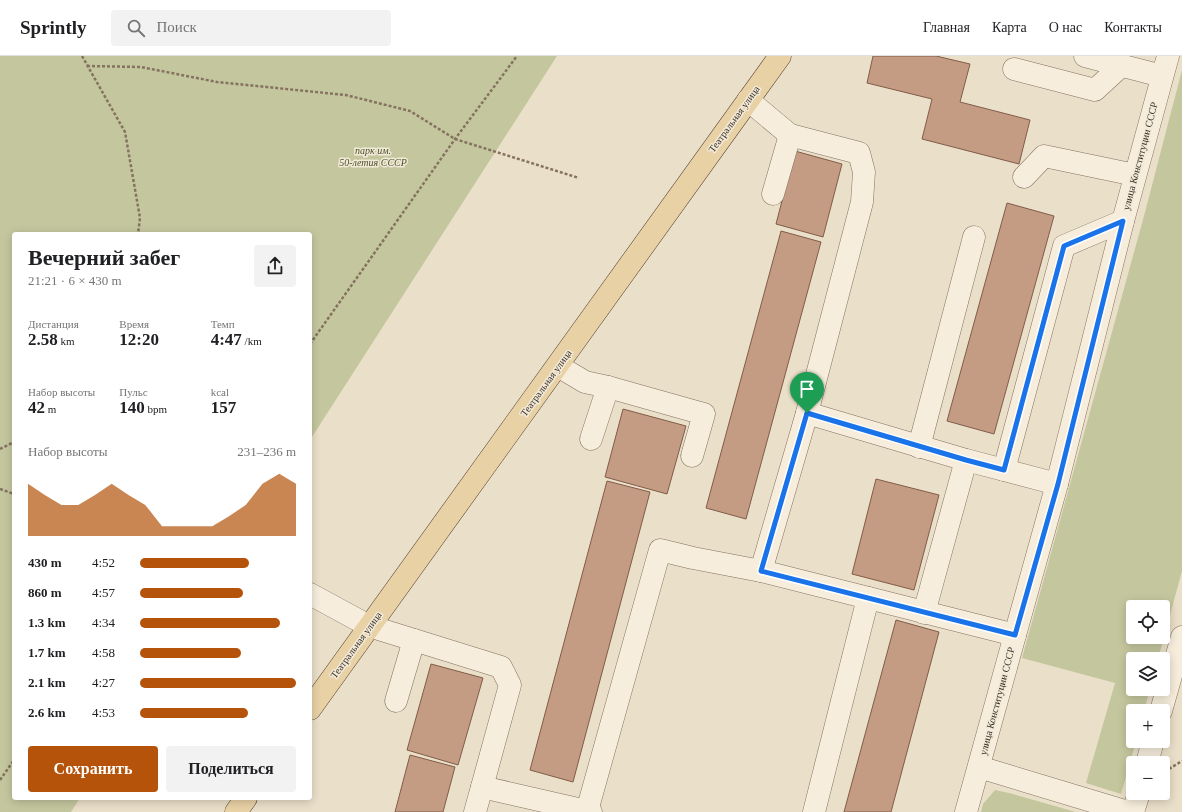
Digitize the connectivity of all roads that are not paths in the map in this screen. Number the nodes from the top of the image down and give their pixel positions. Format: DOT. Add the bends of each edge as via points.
graph roads {
  1 [pos="780,56"];
  2 [pos="1086,56"];
  3 [pos="1121,66"];
  4 [pos="1165,66"];
  5 [pos="1014,69"];
  6 [pos="748,100"];
  7 [pos="790,135"];
  8 [pos="1135,175"];
  9 [pos="1024,177"];
  10 [pos="772,194"];
  11 [pos="1123,221"];
  12 [pos="974,237"];
  13 [pos="558,366"];
  14 [pos="608,387"];
  15 [pos="807,413"];
  16 [pos="591,440"];
  17 [pos="919,446"];
  18 [pos="692,456"];
  19 [pos="966,460"];
  20 [pos="1004,470"];
  21 [pos="1058,484"];
  22 [pos="761,571"];
  23 [pos="312,595"];
  24 [pos="868,598"];
  25 [pos="924,613"];
  26 [pos="369,626"];
  27 [pos="1015,635"];
  28 [pos="1182,637"];
  29 [pos="414,640"];
  30 [pos="396,701"];
  31 [pos="1164,704"];
  32 [pos="312,706"];
  33 [pos="978,767"];
  34 [pos="482,787"];
  35 [pos="245,800"];
  36 [pos="1137,800"];
  37 [pos="589,811"];
  38 [pos="236,812"];
  39 [pos="475,812"];
  40 [pos="814,812"];
  41 [pos="966,812"];
  42 [pos="1128,812"];
  43 [pos="1133,812"];
  1 -- 6 [label="main road, Театральная улица"];
  2 -- 3 [label="street"];
  3 -- 4 [label="street"];
  3 -- 5 [label="street" via="1095,90"];
  4 -- 8 [label="street, улица Конституции СССР"];
  6 -- 7 [label="street"];
  6 -- 13 [label="main road, Театральная улица"];
  7 -- 10 [label="street"];
  7 -- 15 [label="street" via="859,153 864,172 862,202"];
  8 -- 9 [label="street" via="1044,156"];
  8 -- 11 [label="street, улица Конституции СССР"];
  11 -- 20 [label="street" via="1064,246"];
  11 -- 21 [label="street, улица Конституции СССР"];
  12 -- 17 [label="street"];
  13 -- 14 [label="street" via="585,382"];
  13 -- 26 [label="main road, Театральная улица"];
  14 -- 16 [label="street"];
  14 -- 18 [label="street" via="704,414"];
  15 -- 17 [label="street"];
  15 -- 22 [label="street"];
  17 -- 19 [label="street"];
  19 -- 20 [label="street"];
  19 -- 25 [label="street"];
  20 -- 21 [label="street"];
  21 -- 27 [label="street, улица Конституции СССР"];
  22 -- 24 [label="street"];
  22 -- 37 [label="street" via="660,550"];
  23 -- 26 [label="street"];
  24 -- 25 [label="street"];
  24 -- 40 [label="street"];
  25 -- 27 [label="street"];
  26 -- 29 [label="street"];
  26 -- 32 [label="main road, Театральная улица"];
  27 -- 33 [label="street, улица Конституции СССР"];
  28 -- 31 [label="street"];
  29 -- 30 [label="street"];
  29 -- 34 [label="street" via="501,667 510,685"];
  33 -- 41 [label="street, улица Конституции СССР"];
  33 -- 42 [label="street"];
  34 -- 37 [label="street"];
  34 -- 39 [label="street"];
  35 -- 38 [label="main road"];
  36 -- 43 [label="street"];
}
